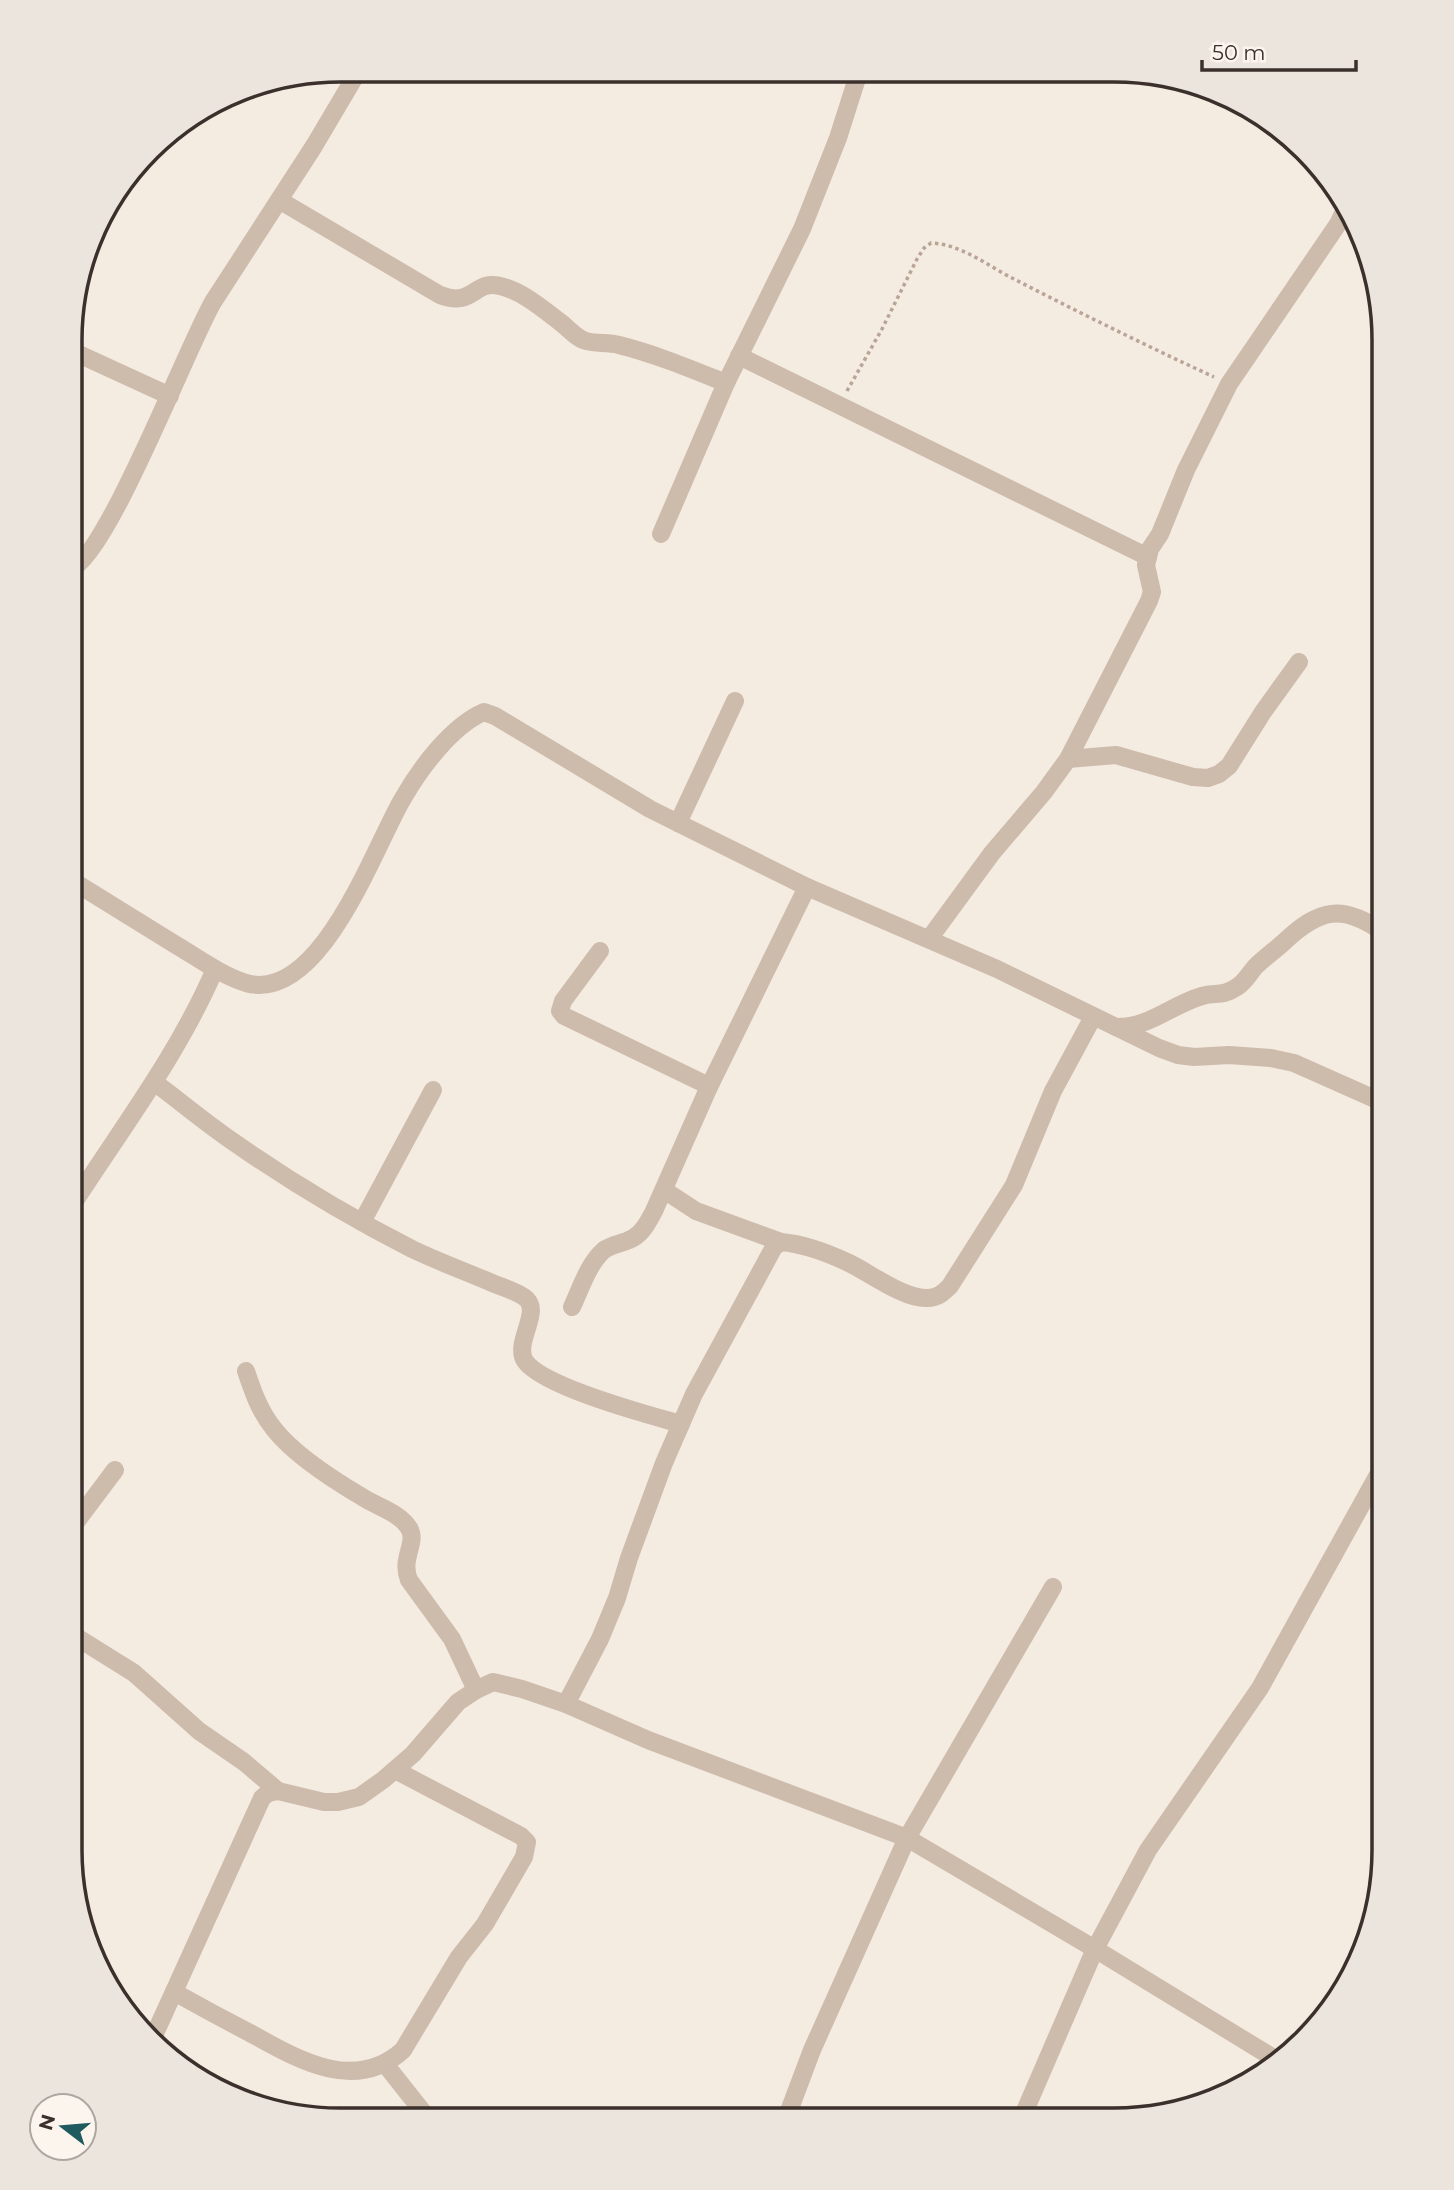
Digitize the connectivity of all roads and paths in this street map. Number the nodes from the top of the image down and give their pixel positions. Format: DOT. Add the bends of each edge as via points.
graph roads {
  1 [pos="352,82"];
  2 [pos="856,82"];
  3 [pos="279,200"];
  4 [pos="1340,217"];
  5 [pos="82,356"];
  6 [pos="739,356"];
  7 [pos="726,383"];
  8 [pos="1229,384"];
  9 [pos="170,396"];
  10 [pos="839,405"];
  11 [pos="661,534"];
  12 [pos="1147,557"];
  13 [pos="82,563"];
  14 [pos="1299,662"];
  15 [pos="735,701"];
  16 [pos="1068,760"];
  17 [pos="678,823"];
  18 [pos="82,887"];
  19 [pos="807,887"];
  20 [pos="1372,925"];
  21 [pos="929,939"];
  22 [pos="600,951"];
  23 [pos="215,969"];
  24 [pos="1093,1017"];
  25 [pos="1113,1027"];
  26 [pos="154,1083"];
  27 [pos="709,1086"];
  28 [pos="433,1090"];
  29 [pos="1372,1098"];
  30 [pos="664,1190"];
  31 [pos="82,1191"];
  32 [pos="362,1222"];
  33 [pos="781,1242"];
  34 [pos="572,1307"];
  35 [pos="246,1371"];
  36 [pos="681,1424"];
  37 [pos="115,1470"];
  38 [pos="1372,1486"];
  39 [pos="82,1515"];
  40 [pos="1053,1587"];
  41 [pos="82,1641"];
  42 [pos="476,1690"];
  43 [pos="566,1704"];
  44 [pos="395,1770"];
  45 [pos="278,1791"];
  46 [pos="907,1838"];
  47 [pos="1096,1949"];
  48 [pos="174,1992"];
  49 [pos="156,2030"];
  50 [pos="1269,2055"];
  51 [pos="385,2064"];
  52 [pos="420,2108"];
  53 [pos="791,2108"];
  54 [pos="1026,2108"];
  1 -- 3 [label="street"];
  2 -- 6 [label="street" via="802,229"];
  3 -- 7 [label="street" via="440,295 461,299 481,287 501,286 543,309 586,341 644,352"];
  3 -- 9 [label="street" via="200,325"];
  4 -- 8 [label="street"];
  5 -- 9 [label="street"];
  6 -- 7 [label="street"];
  6 -- 10 [label="street"];
  7 -- 11 [label="street"];
  8 -- 10 [label="path" via="955,248 931,243 917,259"];
  8 -- 12 [label="street"];
  9 -- 13 [label="street" via="108,522"];
  10 -- 12 [label="street"];
  12 -- 16 [label="street" via="1149,601"];
  14 -- 16 [label="street" via="1219,774 1193,777 1116,755"];
  15 -- 17 [label="street"];
  16 -- 21 [label="street"];
  17 -- 19 [label="street"];
  17 -- 23 [label="street" via="484,712 460,726 430,759 402,800 352,903 303,966 267,984 247,983"];
  18 -- 23 [label="street"];
  19 -- 21 [label="street"];
  19 -- 27 [label="street"];
  20 -- 25 [label="street" via="1330,913 1311,920 1224,995 1205,995 1138,1025"];
  21 -- 24 [label="street"];
  22 -- 27 [label="street" via="563,1001 560,1011 564,1016"];
  23 -- 26 [label="street"];
  24 -- 25 [label="street"];
  24 -- 33 [label="street" via="1053,1091 1014,1185 950,1286 939,1296 911,1295 848,1262"];
  25 -- 29 [label="street" via="1178,1055 1229,1055 1294,1063"];
  26 -- 31 [label="street"];
  26 -- 32 [label="street" via="233,1142"];
  27 -- 30 [label="street"];
  28 -- 32 [label="street"];
  30 -- 33 [label="street" via="696,1211"];
  30 -- 34 [label="street" via="638,1235 611,1245 596,1258"];
  32 -- 36 [label="street" via="528,1299 531,1312 522,1353 533,1369 608,1403"];
  33 -- 36 [label="street" via="759,1271"];
  35 -- 42 [label="street" via="256,1401 274,1430 304,1458 409,1528 412,1536 405,1570 409,1580 452,1639"];
  36 -- 43 [label="street" via="617,1598"];
  37 -- 39 [label="street"];
  38 -- 47 [label="street" via="1260,1688 1148,1850"];
  40 -- 46 [label="street"];
  41 -- 45 [label="street" via="134,1674"];
  42 -- 43 [label="street" via="493,1682"];
  42 -- 44 [label="street" via="458,1702"];
  43 -- 46 [label="street" via="648,1740"];
  44 -- 45 [label="street" via="359,1797 338,1802"];
  44 -- 51 [label="street" via="521,1836 527,1846 485,1923 459,1957 415,2032 403,2050"];
  45 -- 48 [label="street" via="262,1798"];
  46 -- 47 [label="street"];
  46 -- 53 [label="street" via="812,2050"];
  47 -- 50 [label="street"];
  47 -- 54 [label="street"];
  48 -- 49 [label="street"];
  48 -- 51 [label="street" via="307,2063 355,2071"];
  51 -- 52 [label="street"];
}
